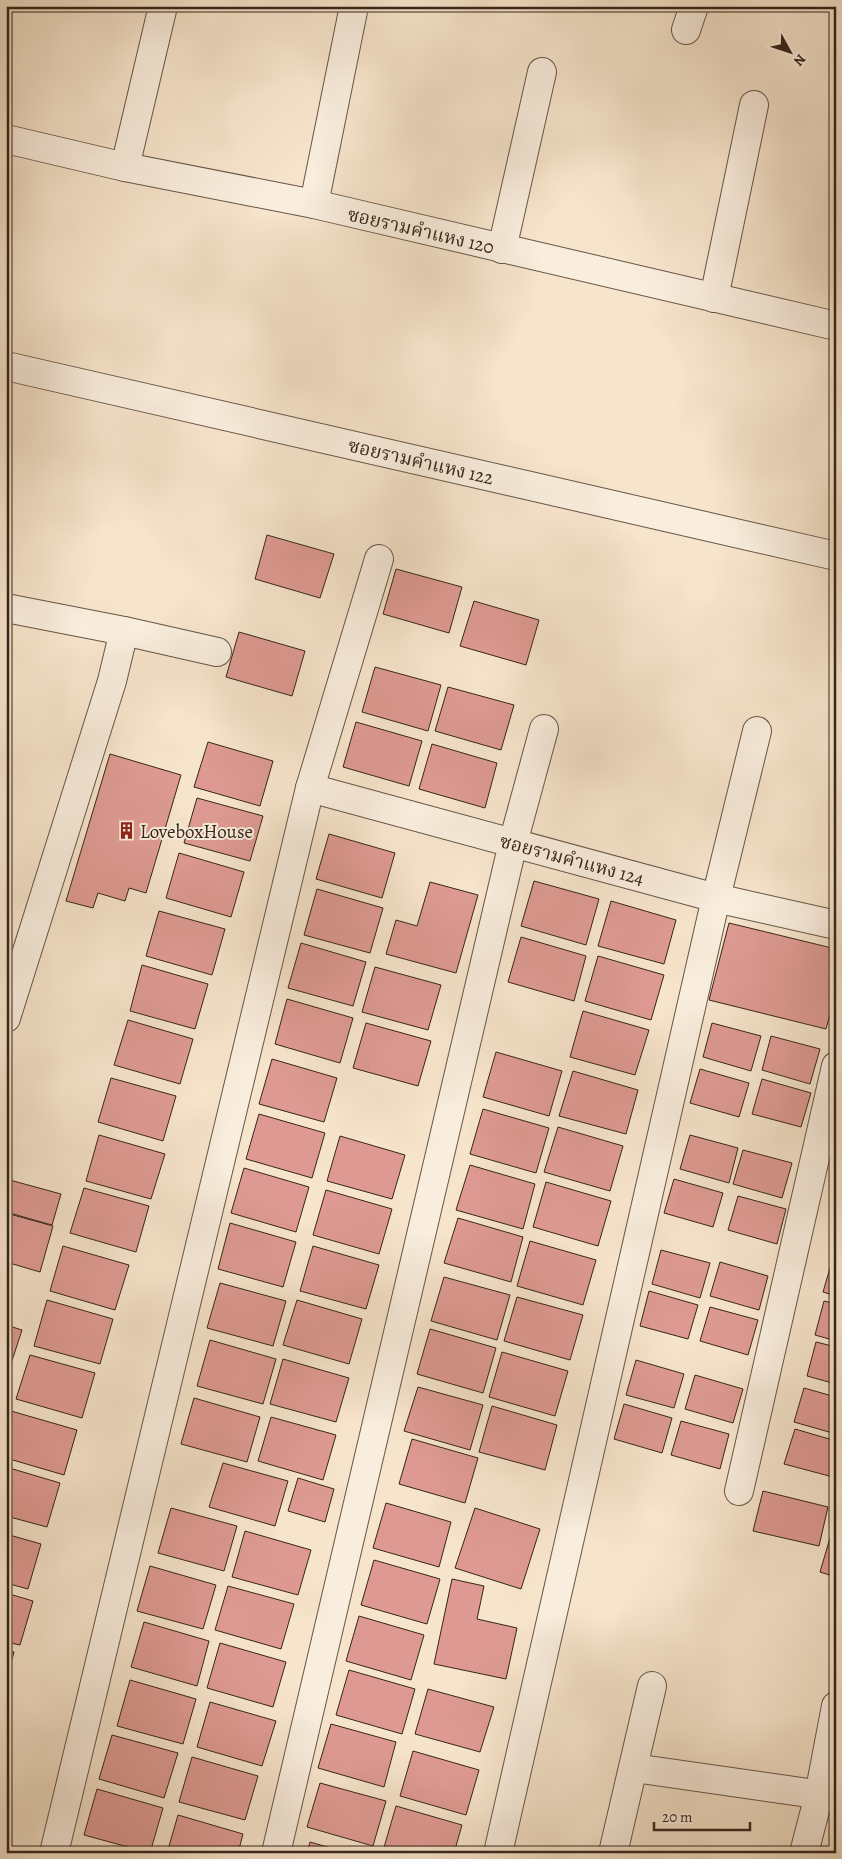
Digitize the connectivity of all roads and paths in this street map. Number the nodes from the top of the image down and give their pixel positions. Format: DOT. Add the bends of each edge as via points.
graph roads {
  1 [pos="163,6"];
  2 [pos="354,6"];
  3 [pos="542,72"];
  4 [pos="754,105"];
  5 [pos="6,139"];
  6 [pos="125,167"];
  7 [pos="314,204"];
  8 [pos="502,249"];
  9 [pos="714,298"];
  10 [pos="836,326"];
  11 [pos="6,366"];
  12 [pos="836,556"];
  13 [pos="379,559"];
  14 [pos="6,608"];
  15 [pos="124,631"];
  16 [pos="217,652"];
  17 [pos="544,729"];
  18 [pos="757,731"];
  19 [pos="310,788"];
  20 [pos="512,843"];
  21 [pos="716,898"];
  22 [pos="836,925"];
  23 [pos="6,1018"];
  24 [pos="836,1066"];
  25 [pos="739,1491"];
  26 [pos="652,1686"];
  27 [pos="836,1706"];
  28 [pos="634,1768"];
  29 [pos="828,1796"];
  30 [pos="54,1853"];
  31 [pos="276,1853"];
  32 [pos="498,1853"];
  33 [pos="613,1853"];
  34 [pos="804,1853"];
  1 -- 6 [label="street"];
  2 -- 7 [label="street"];
  3 -- 8 [label="street"];
  4 -- 9 [label="street"];
  5 -- 6 [label="street, ซอยรามคำแหง 120"];
  6 -- 7 [label="street, ซอยรามคำแหง 120"];
  7 -- 8 [label="street, ซอยรามคำแหง 120"];
  8 -- 9 [label="street, ซอยรามคำแหง 120"];
  9 -- 10 [label="street, ซอยรามคำแหง 120"];
  11 -- 12 [label="street, ซอยรามคำแหง 122"];
  13 -- 19 [label="street"];
  14 -- 15 [label="street"];
  15 -- 16 [label="street"];
  15 -- 23 [label="street" via="112,681"];
  17 -- 20 [label="street"];
  18 -- 21 [label="street"];
  19 -- 20 [label="street, ซอยรามคำแหง 124"];
  19 -- 30 [label="street"];
  20 -- 21 [label="street, ซอยรามคำแหง 124"];
  20 -- 31 [label="street"];
  21 -- 22 [label="street, ซอยรามคำแหง 124"];
  21 -- 32 [label="street"];
  24 -- 25 [label="street"];
  26 -- 28 [label="street"];
  27 -- 29 [label="street"];
  28 -- 29 [label="street"];
  28 -- 33 [label="street"];
  29 -- 34 [label="street"];
}
